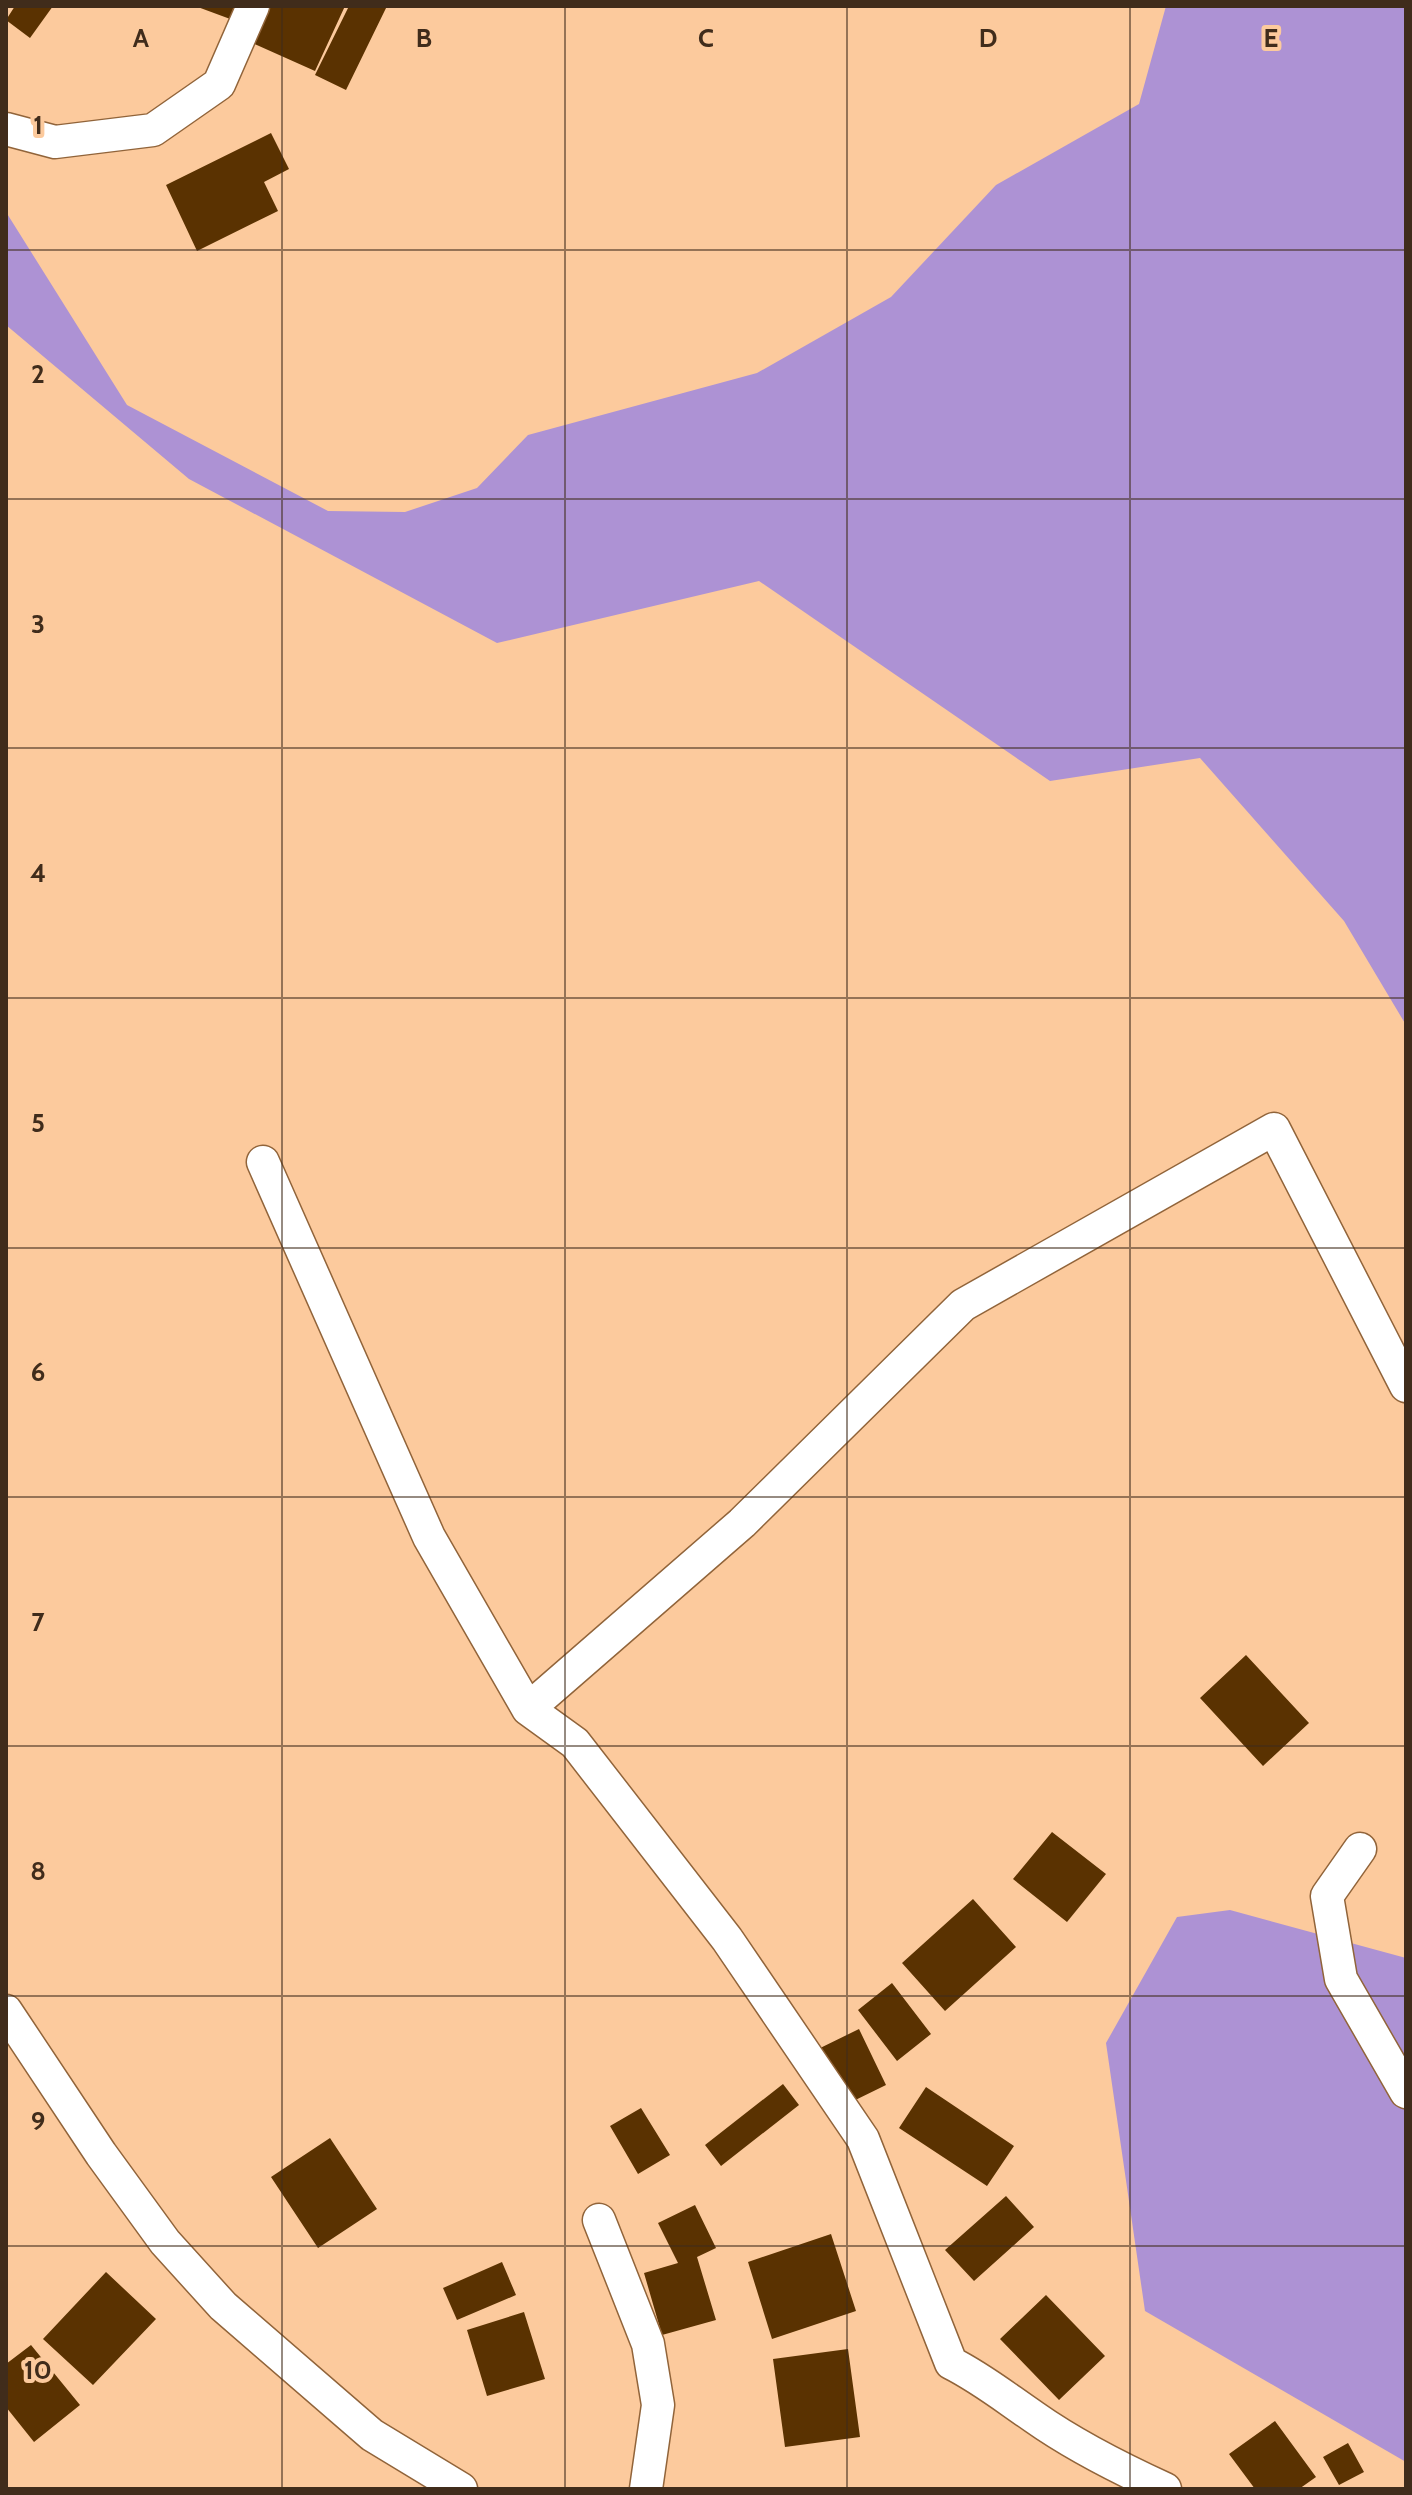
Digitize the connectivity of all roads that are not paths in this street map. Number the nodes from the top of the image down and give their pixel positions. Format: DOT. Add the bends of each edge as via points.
graph roads {
  1 [pos="253,6"];
  2 [pos="6,129"];
  3 [pos="263,1162"];
  4 [pos="1406,1386"];
  5 [pos="528,1709"];
  6 [pos="1360,1849"];
  7 [pos="6,2011"];
  8 [pos="1406,2092"];
  9 [pos="599,2220"];
  10 [pos="461,2489"];
  11 [pos="646,2489"];
  12 [pos="1165,2489"];
  1 -- 2 [label="street" via="219,84 153,130 55,142"];
  3 -- 5 [label="street" via="429,1537"];
  4 -- 5 [label="street" via="1274,1129 963,1305 742,1523"];
  5 -- 12 [label="street" via="575,1743 708,1914 863,2139 951,2363 1109,2464"];
  6 -- 8 [label="street" via="1327,1896 1341,1979"];
  7 -- 10 [label="street" via="165,2242 223,2306 372,2435"];
  9 -- 11 [label="street" via="648,2344 658,2405"];
}
